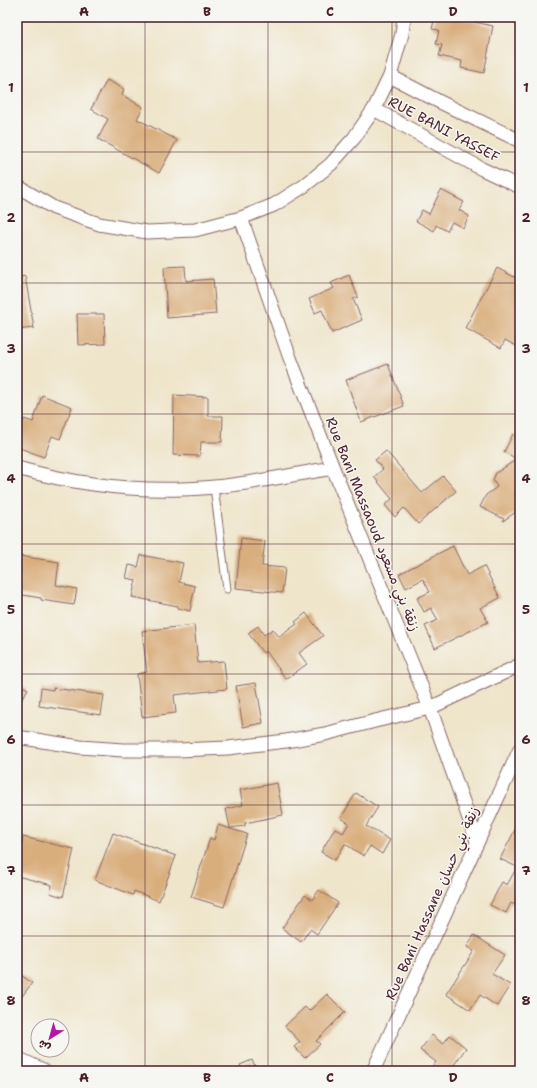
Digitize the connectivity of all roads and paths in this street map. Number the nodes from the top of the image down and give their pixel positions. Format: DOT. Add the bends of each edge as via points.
graph roads {
  1 [pos="404,17"];
  2 [pos="390,76"];
  3 [pos="374,109"];
  4 [pos="520,141"];
  5 [pos="17,186"];
  6 [pos="520,187"];
  7 [pos="241,218"];
  8 [pos="17,468"];
  9 [pos="333,468"];
  10 [pos="214,487"];
  11 [pos="227,589"];
  12 [pos="520,665"];
  13 [pos="430,708"];
  14 [pos="17,737"];
  15 [pos="520,749"];
  16 [pos="477,841"];
  17 [pos="17,1058"];
  18 [pos="46,1071"];
  19 [pos="373,1071"];
  1 -- 2 [label="street"];
  2 -- 3 [label="street"];
  2 -- 4 [label="street, RUE BANI YASSEF"];
  3 -- 6 [label="street, RUE BANI YASSEF" via="482,169"];
  3 -- 7 [label="street" via="354,138 331,164 304,186 274,205"];
  5 -- 7 [label="street" via="54,208 99,224 147,232 195,230"];
  7 -- 9 [label="street, Rue Bani Massaoud زنقة بني مسعود" via="290,358"];
  8 -- 10 [label="street" via="79,482 117,487"];
  9 -- 10 [label="street"];
  9 -- 13 [label="street, Rue Bani Massaoud زنقة بني مسعود"];
  10 -- 11 [label="lane"];
  12 -- 13 [label="street"];
  13 -- 14 [label="street" via="286,742 228,748 123,750 80,747"];
  13 -- 16 [label="street, Rue Bani Massaoud زنقة بني مسعود"];
  15 -- 16 [label="street, Rue Bani Hassane زنقة بني حسان"];
  16 -- 19 [label="street, Rue Bani Hassane زنقة بني حسان"];
  17 -- 18 [label="street"];
}
